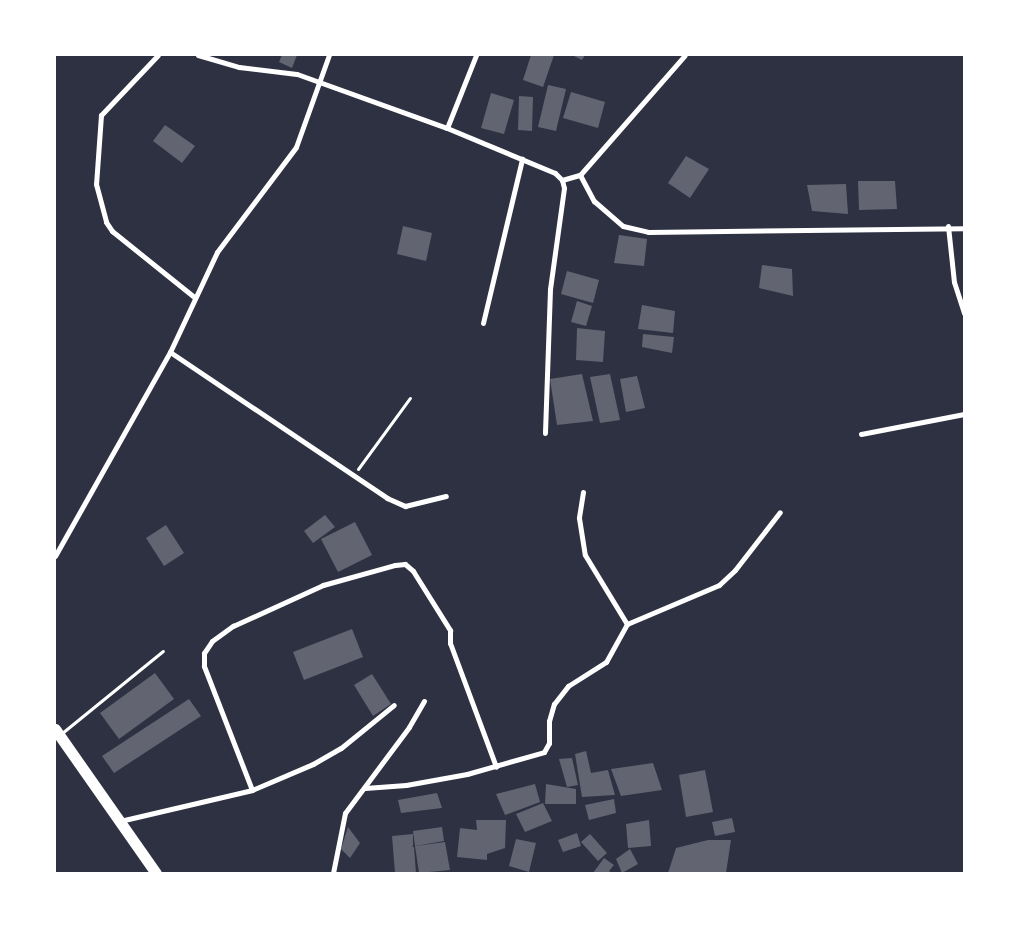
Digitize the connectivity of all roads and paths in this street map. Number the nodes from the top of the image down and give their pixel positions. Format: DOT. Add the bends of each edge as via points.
graph roads {
  1 [pos="158,55"];
  2 [pos="198,55"];
  3 [pos="329,55"];
  4 [pos="476,55"];
  5 [pos="685,55"];
  6 [pos="318,82"];
  7 [pos="448,128"];
  8 [pos="522,159"];
  9 [pos="580,175"];
  10 [pos="562,180"];
  11 [pos="948,226"];
  12 [pos="964,228"];
  13 [pos="194,297"];
  14 [pos="964,313"];
  15 [pos="483,323"];
  16 [pos="170,352"];
  17 [pos="410,398"];
  18 [pos="964,414"];
  19 [pos="545,433"];
  20 [pos="861,434"];
  21 [pos="355,474"];
  22 [pos="582,492"];
  23 [pos="446,496"];
  24 [pos="780,512"];
  25 [pos="55,556"];
  26 [pos="627,624"];
  27 [pos="163,651"];
  28 [pos="424,701"];
  29 [pos="394,706"];
  30 [pos="57,732"];
  31 [pos="496,767"];
  32 [pos="365,788"];
  33 [pos="252,790"];
  34 [pos="120,821"];
  35 [pos="156,873"];
  36 [pos="333,873"];
  1 -- 13 [label="street" via="101,115 96,184 106,222 112,230"];
  2 -- 6 [label="street" via="239,67 288,72"];
  3 -- 6 [label="street"];
  4 -- 7 [label="street"];
  5 -- 9 [label="street"];
  6 -- 7 [label="street"];
  6 -- 13 [label="street" via="296,147 230,230"];
  7 -- 8 [label="street"];
  8 -- 10 [label="street" via="556,173"];
  8 -- 15 [label="street"];
  9 -- 10 [label="street"];
  9 -- 11 [label="street" via="594,201 623,226 648,232"];
  10 -- 19 [label="street" via="564,188 550,289"];
  11 -- 12 [label="street"];
  11 -- 14 [label="street" via="954,282"];
  13 -- 16 [label="street"];
  16 -- 21 [label="street"];
  16 -- 25 [label="street"];
  17 -- 21 [label="path"];
  18 -- 20 [label="street"];
  21 -- 23 [label="street" via="387,498 405,506"];
  22 -- 26 [label="street" via="579,518 586,555"];
  24 -- 26 [label="street" via="735,570 719,585"];
  26 -- 31 [label="street" via="606,662 568,686 554,704 549,721 549,743 544,752"];
  27 -- 30 [label="lane"];
  28 -- 32 [label="street"];
  29 -- 33 [label="street" via="341,748 313,764"];
  30 -- 34 [label="main road"];
  31 -- 32 [label="street" via="406,785"];
  31 -- 33 [label="street" via="450,643 450,630 413,571 405,564 323,586 233,626 212,641 204,653 204,666"];
  32 -- 36 [label="street" via="345,813"];
  33 -- 34 [label="street"];
  34 -- 35 [label="main road"];
}
